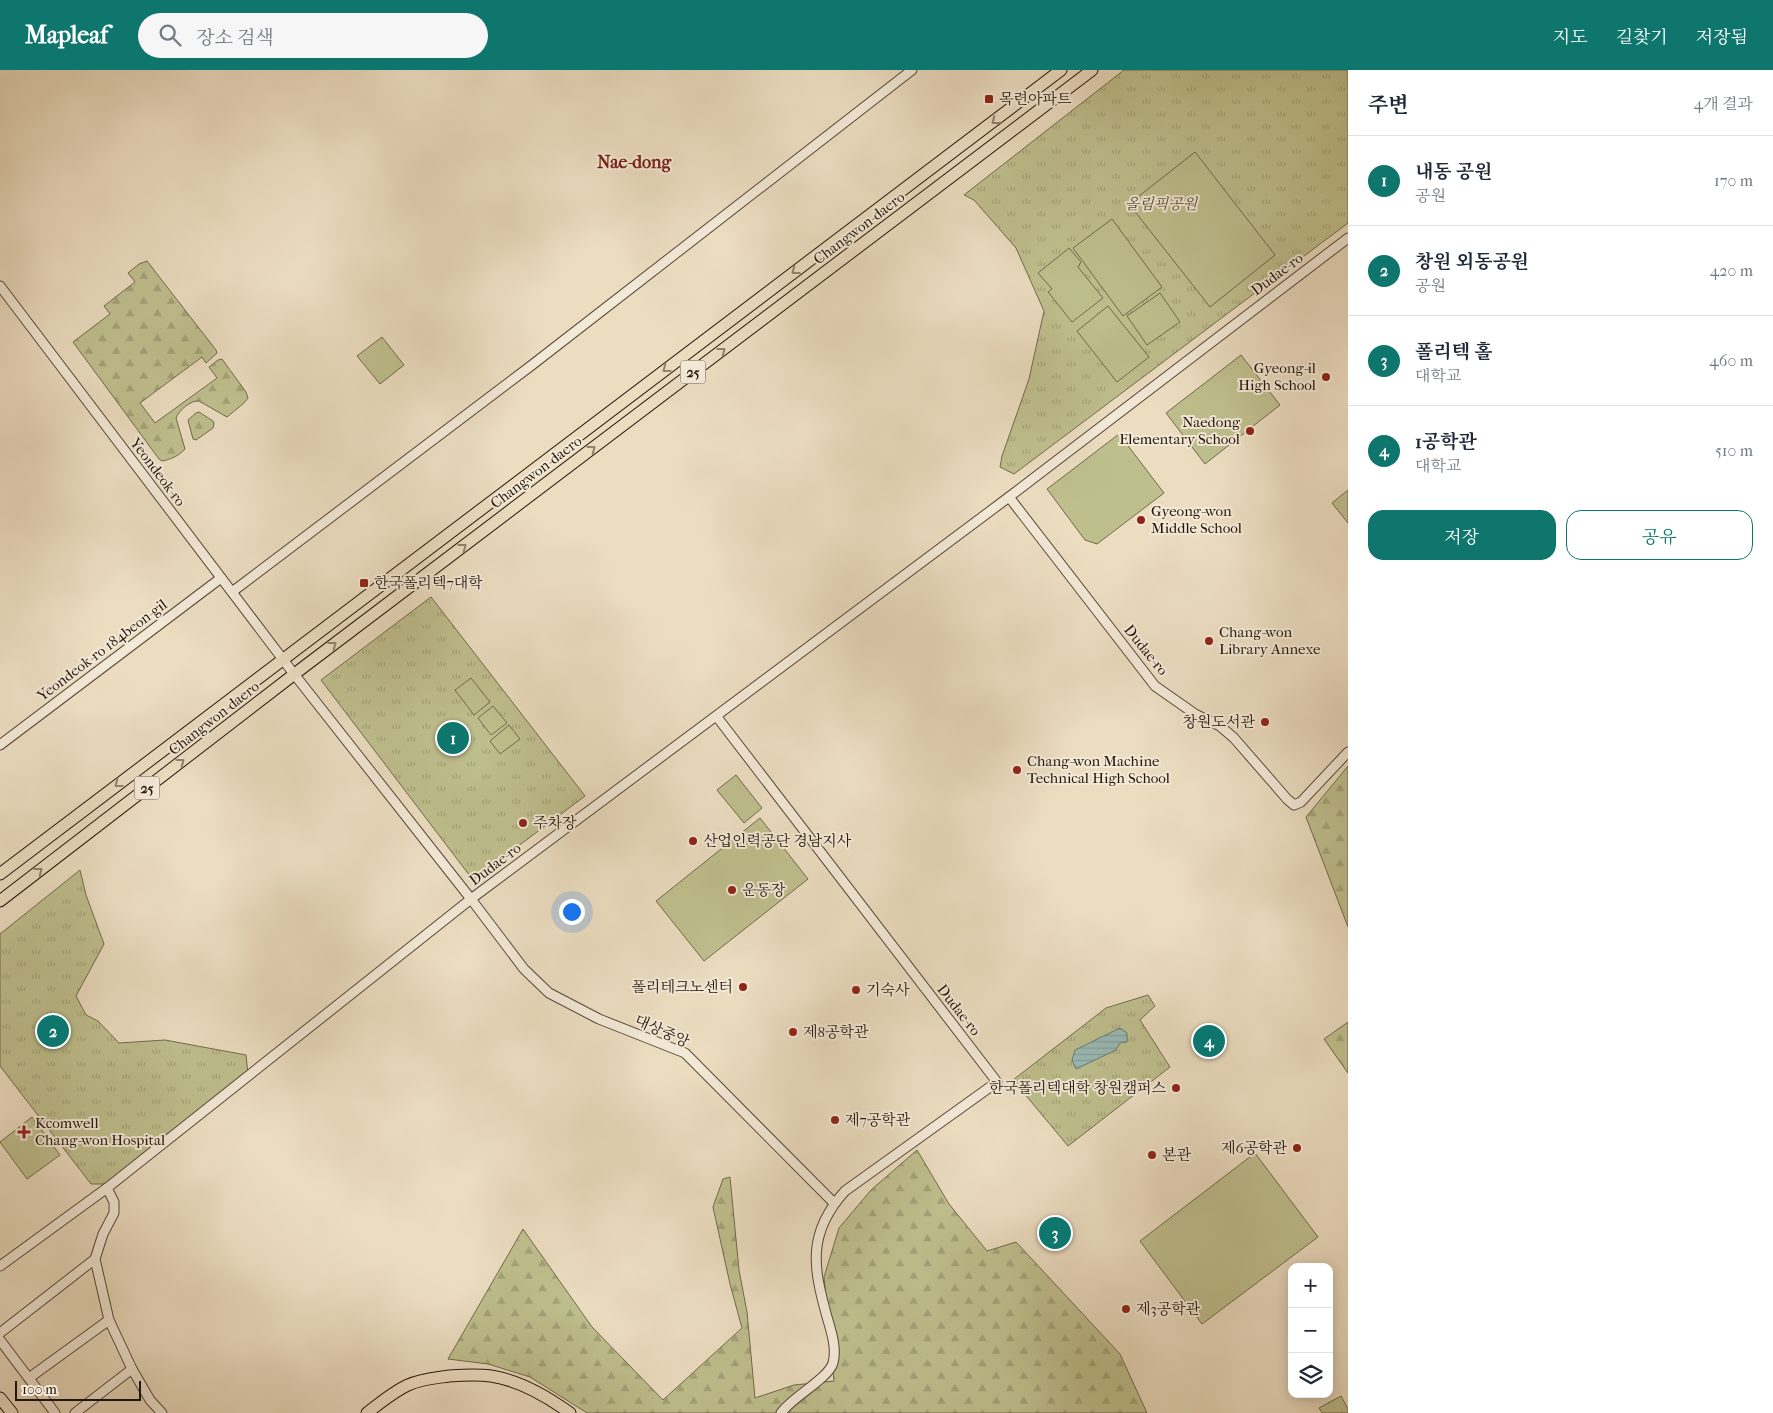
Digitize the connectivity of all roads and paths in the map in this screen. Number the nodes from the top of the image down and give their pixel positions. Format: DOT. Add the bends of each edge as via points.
graph roads {
  1 [pos="912,70"];
  2 [pos="1061,70"];
  3 [pos="1092,70"];
  4 [pos="1348,238"];
  5 [pos="0,286"];
  6 [pos="1009,497"];
  7 [pos="221,578"];
  8 [pos="232,592"];
  9 [pos="282,659"];
  10 [pos="294,674"];
  11 [pos="717,717"];
  12 [pos="0,745"];
  13 [pos="1348,752"];
  14 [pos="0,874"];
  15 [pos="471,899"];
  16 [pos="0,901"];
  17 [pos="107,1188"];
  18 [pos="834,1203"];
  19 [pos="95,1259"];
  20 [pos="0,1266"];
  21 [pos="110,1320"];
  22 [pos="0,1333"];
  23 [pos="0,1340"];
  24 [pos="132,1369"];
  25 [pos="29,1378"];
  26 [pos="0,1398"];
  27 [pos="12,1413"];
  28 [pos="55,1413"];
  29 [pos="76,1413"];
  30 [pos="162,1413"];
  31 [pos="367,1413"];
  32 [pos="570,1413"];
  33 [pos="780,1413"];
  1 -- 8 [label="street" via="532,365"];
  2 -- 9 [label="main road, Changwon-daero / 25, one-way"];
  10 -- 3 [label="main road, Changwon-daero / 25, one-way"];
  4 -- 6 [label="street, Dudae-ro"];
  5 -- 7 [label="street, Yeondeok-ro"];
  6 -- 11 [label="street, Dudae-ro"];
  6 -- 13 [label="street, Dudae-ro" via="1155,686 1234,738 1286,799 1294,805 1301,802"];
  7 -- 8 [label="street, Yeondeok-ro"];
  7 -- 12 [label="street, Yeondeok-ro 184beon-gil"];
  8 -- 9 [label="street, Yeondeok-ro"];
  9 -- 10 [label="street, Yeondeok-ro"];
  9 -- 14 [label="main road, Changwon-daero / 25, one-way"];
  10 -- 15 [label="street, Dudae-ro"];
  16 -- 10 [label="main road, Changwon-daero / 25, one-way"];
  11 -- 15 [label="street, Dudae-ro"];
  11 -- 18 [label="street, Dudae-ro" via="997,1082"];
  15 -- 17 [label="street"];
  15 -- 18 [label="street, 대상중앙" via="524,970 549,993 599,1019 685,1053"];
  17 -- 19 [label="street" via="114,1202 114,1213"];
  17 -- 20 [label="street"];
  18 -- 33 [label="street" via="820,1231 816,1256 818,1282 833,1338 833,1362 827,1373"];
  19 -- 21 [label="street"];
  19 -- 22 [label="street"];
  21 -- 24 [label="street"];
  21 -- 25 [label="street"];
  23 -- 25 [label="street"];
  24 -- 29 [label="street"];
  24 -- 30 [label="street" via="150,1400"];
  25 -- 28 [label="street"];
  26 -- 27 [label="main road"];
  31 -- 32 [label="main road" via="410,1384 461,1375 491,1376 514,1383"];
}
